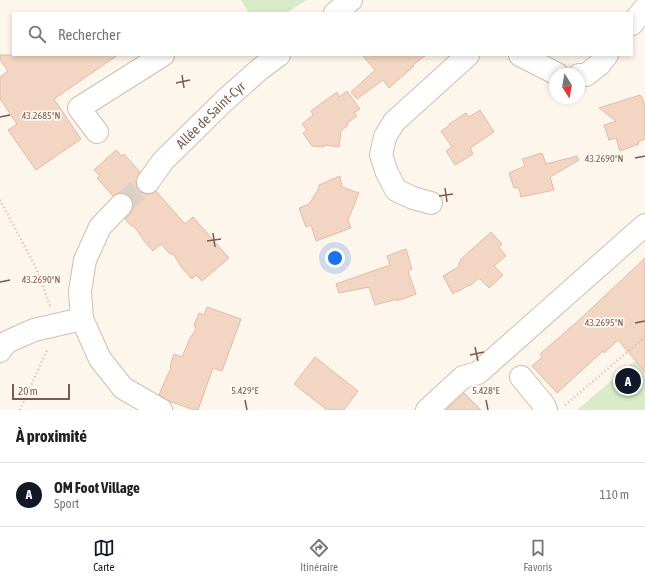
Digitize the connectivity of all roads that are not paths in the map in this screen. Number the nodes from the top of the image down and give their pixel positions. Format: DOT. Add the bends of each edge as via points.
graph roads {
  1 [pos="351,0"];
  2 [pos="645,8"];
  3 [pos="335,12"];
  4 [pos="633,23"];
  5 [pos="160,56"];
  6 [pos="276,56"];
  7 [pos="467,56"];
  8 [pos="522,56"];
  9 [pos="606,56"];
  10 [pos="255,62"];
  11 [pos="549,70"];
  12 [pos="585,75"];
  13 [pos="97,132"];
  14 [pos="148,182"];
  15 [pos="431,203"];
  16 [pos="121,206"];
  17 [pos="645,225"];
  18 [pos="82,318"];
  19 [pos="0,351"];
  20 [pos="521,378"];
  21 [pos="554,408"];
  22 [pos="161,410"];
  23 [pos="427,410"];
  1 -- 3 [label="street"];
  2 -- 4 [label="street"];
  5 -- 13 [label="street" via="79,108"];
  6 -- 10 [label="street, Allée de Saint-Cyr"];
  7 -- 15 [label="street" via="394,122 385,137 381,155 396,190"];
  8 -- 11 [label="street"];
  9 -- 12 [label="street"];
  10 -- 14 [label="street, Allée de Saint-Cyr" via="224,101 163,161"];
  16 -- 18 [label="street" via="100,227 85,260 80,290"];
  17 -- 23 [label="street" via="478,373 462,377"];
  18 -- 19 [label="street" via="34,330 8,342"];
  18 -- 22 [label="street" via="100,359 123,388"];
  20 -- 21 [label="street" via="544,405"];
}
